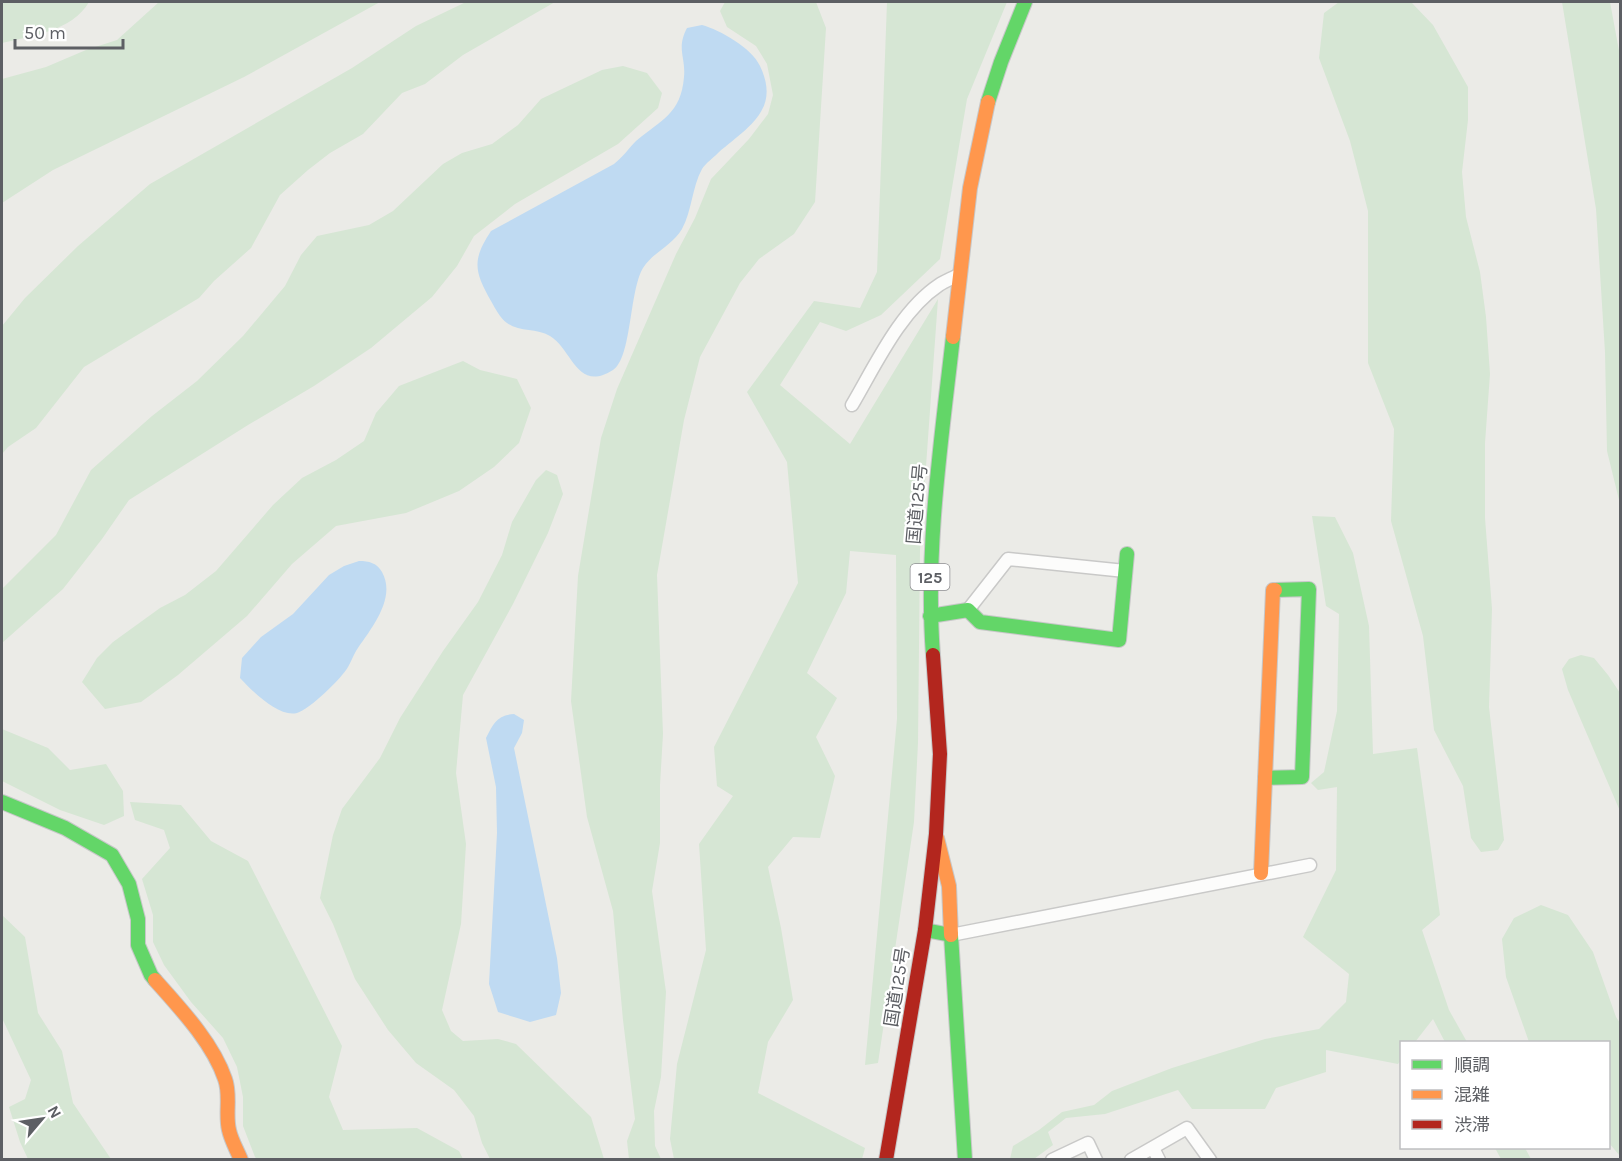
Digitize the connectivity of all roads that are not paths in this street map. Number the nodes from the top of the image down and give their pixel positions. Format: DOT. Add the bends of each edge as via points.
graph roads {
  1 [pos="1025,2"];
  2 [pos="960,274"];
  3 [pos="852,405"];
  4 [pos="1127,554"];
  5 [pos="1125,571"];
  6 [pos="968,610"];
  7 [pos="930,616"];
  8 [pos="1265,778"];
  9 [pos="2,802"];
  10 [pos="936,834"];
  11 [pos="1310,865"];
  12 [pos="1261,873"];
  13 [pos="925,930"];
  14 [pos="951,935"];
  15 [pos="1153,1148"];
  16 [pos="241,1160"];
  17 [pos="886,1160"];
  18 [pos="965,1160"];
  19 [pos="1052,1160"];
  20 [pos="1096,1160"];
  21 [pos="1131,1160"];
  22 [pos="1159,1160"];
  23 [pos="1210,1160"];
  1 -- 2 [label="main road, 国道125号 / 125" via="985,111 970,188"];
  2 -- 3 [label="street" via="938,285 916,305 892,336"];
  2 -- 7 [label="main road, 国道125号 / 125" via="932,526"];
  4 -- 5 [label="main road"];
  5 -- 6 [label="street" via="1008,559"];
  5 -- 6 [label="main road" via="1119,640 980,622"];
  6 -- 7 [label="main road"];
  7 -- 10 [label="main road, 国道125号 / 125" via="940,754"];
  8 -- 8 [label="main road" via="1273,590 1309,589 1302,777"];
  8 -- 12 [label="main road"];
  9 -- 16 [label="main road" via="65,828 112,855 129,884 138,918 138,945 150,975 186,1016 226,1080 228,1128"];
  10 -- 13 [label="main road, 国道125号 / 125"];
  10 -- 14 [label="main road" via="951,891"];
  11 -- 12 [label="street"];
  12 -- 14 [label="street"];
  13 -- 14 [label="main road"];
  13 -- 17 [label="main road, 国道125号 / 125"];
  14 -- 18 [label="main road"];
  15 -- 21 [label="street"];
  15 -- 22 [label="street"];
  15 -- 23 [label="street" via="1187,1128"];
  19 -- 20 [label="street" via="1088,1143"];
}
